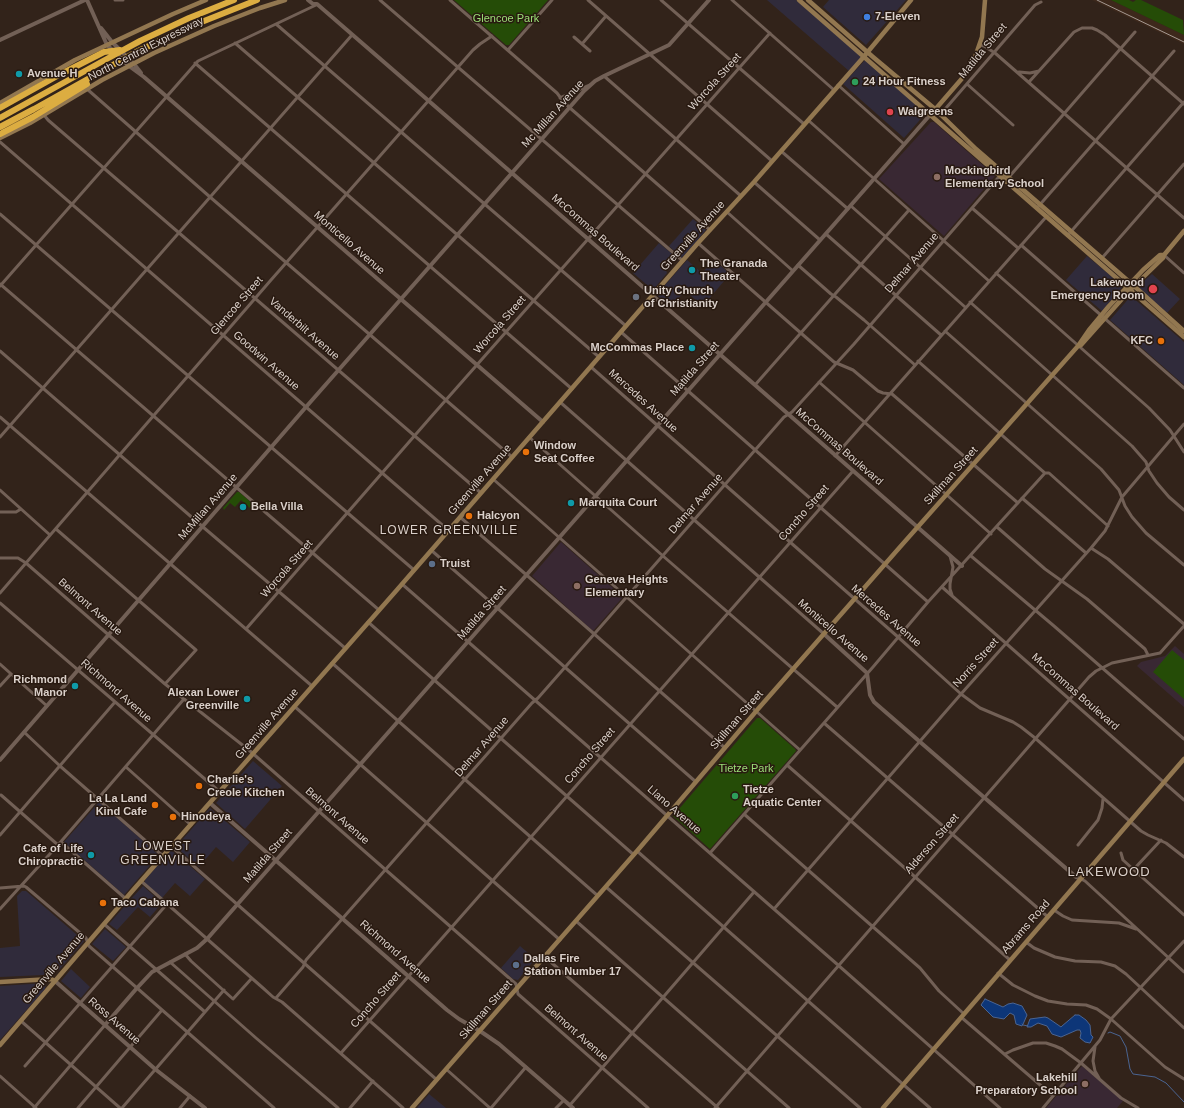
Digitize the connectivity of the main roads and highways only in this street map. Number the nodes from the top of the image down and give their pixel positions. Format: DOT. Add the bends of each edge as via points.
graph roads {
  1 [pos="206,0"];
  2 [pos="234,0"];
  3 [pos="256,0"];
  4 [pos="284,0"];
  5 [pos="799,0"];
  6 [pos="808,0"];
  7 [pos="912,0"];
  8 [pos="985,0"];
  9 [pos="815,6"];
  10 [pos="811,10"];
  11 [pos="122,50"];
  12 [pos="866,54"];
  13 [pos="99,73"];
  14 [pos="0,104"];
  15 [pos="935,109"];
  16 [pos="930,115"];
  17 [pos="0,118"];
  18 [pos="0,127"];
  19 [pos="0,134"];
  20 [pos="0,138"];
  21 [pos="1038,206"];
  22 [pos="1184,231"];
  23 [pos="1070,233"];
  24 [pos="1102,258"];
  25 [pos="1098,263"];
  26 [pos="1132,284"];
  27 [pos="1128,289"];
  28 [pos="1167,320"];
  29 [pos="1184,331"];
  30 [pos="1184,337"];
  31 [pos="1184,759"];
  32 [pos="55,981"];
  33 [pos="0,982"];
  34 [pos="0,1045"];
  35 [pos="412,1108"];
  36 [pos="883,1108"];
  1 -- 14 [label="main road, North Central Expressway" via="75,60"];
  2 -- 11 [label="highway, North Central Expressway"];
  3 -- 13 [label="highway, North Central Expressway" via="174,34"];
  4 -- 20 [label="main road, North Central Expressway" via="198,33 130,64"];
  5 -- 10 [label="main road"];
  6 -- 9 [label="main road"];
  7 -- 12 [label="main road, Greenville Avenue"];
  8 -- 15 [label="main road" via="984,24 976,56 969,70"];
  9 -- 10 [label="main road"];
  9 -- 12 [label="main road"];
  10 -- 12 [label="main road"];
  11 -- 14 [label="highway" via="104,52"];
  11 -- 17 [label="highway, North Central Expressway"];
  12 -- 15 [label="main road"];
  12 -- 16 [label="main road"];
  12 -- 32 [label="main road, Greenville Avenue" via="652,295"];
  13 -- 18 [label="highway, North Central Expressway"];
  13 -- 19 [label="highway" via="94,80 52,106"];
  15 -- 16 [label="main road"];
  15 -- 21 [label="main road"];
  16 -- 21 [label="main road"];
  21 -- 23 [label="main road"];
  22 -- 26 [label="main road, Skillman Street" via="1163,258"];
  23 -- 24 [label="main road"];
  23 -- 25 [label="main road"];
  24 -- 25 [label="main road"];
  24 -- 26 [label="main road"];
  25 -- 27 [label="main road"];
  26 -- 27 [label="main road, Skillman Street"];
  26 -- 28 [label="main road"];
  27 -- 28 [label="main road"];
  27 -- 35 [label="main road, Skillman Street" via="756,711 636,853"];
  28 -- 29 [label="main road"];
  28 -- 30 [label="main road"];
  31 -- 36 [label="main road, Abrams Road"];
  32 -- 33 [label="main road" via="51,979"];
  32 -- 34 [label="main road, Greenville Avenue"];
}
